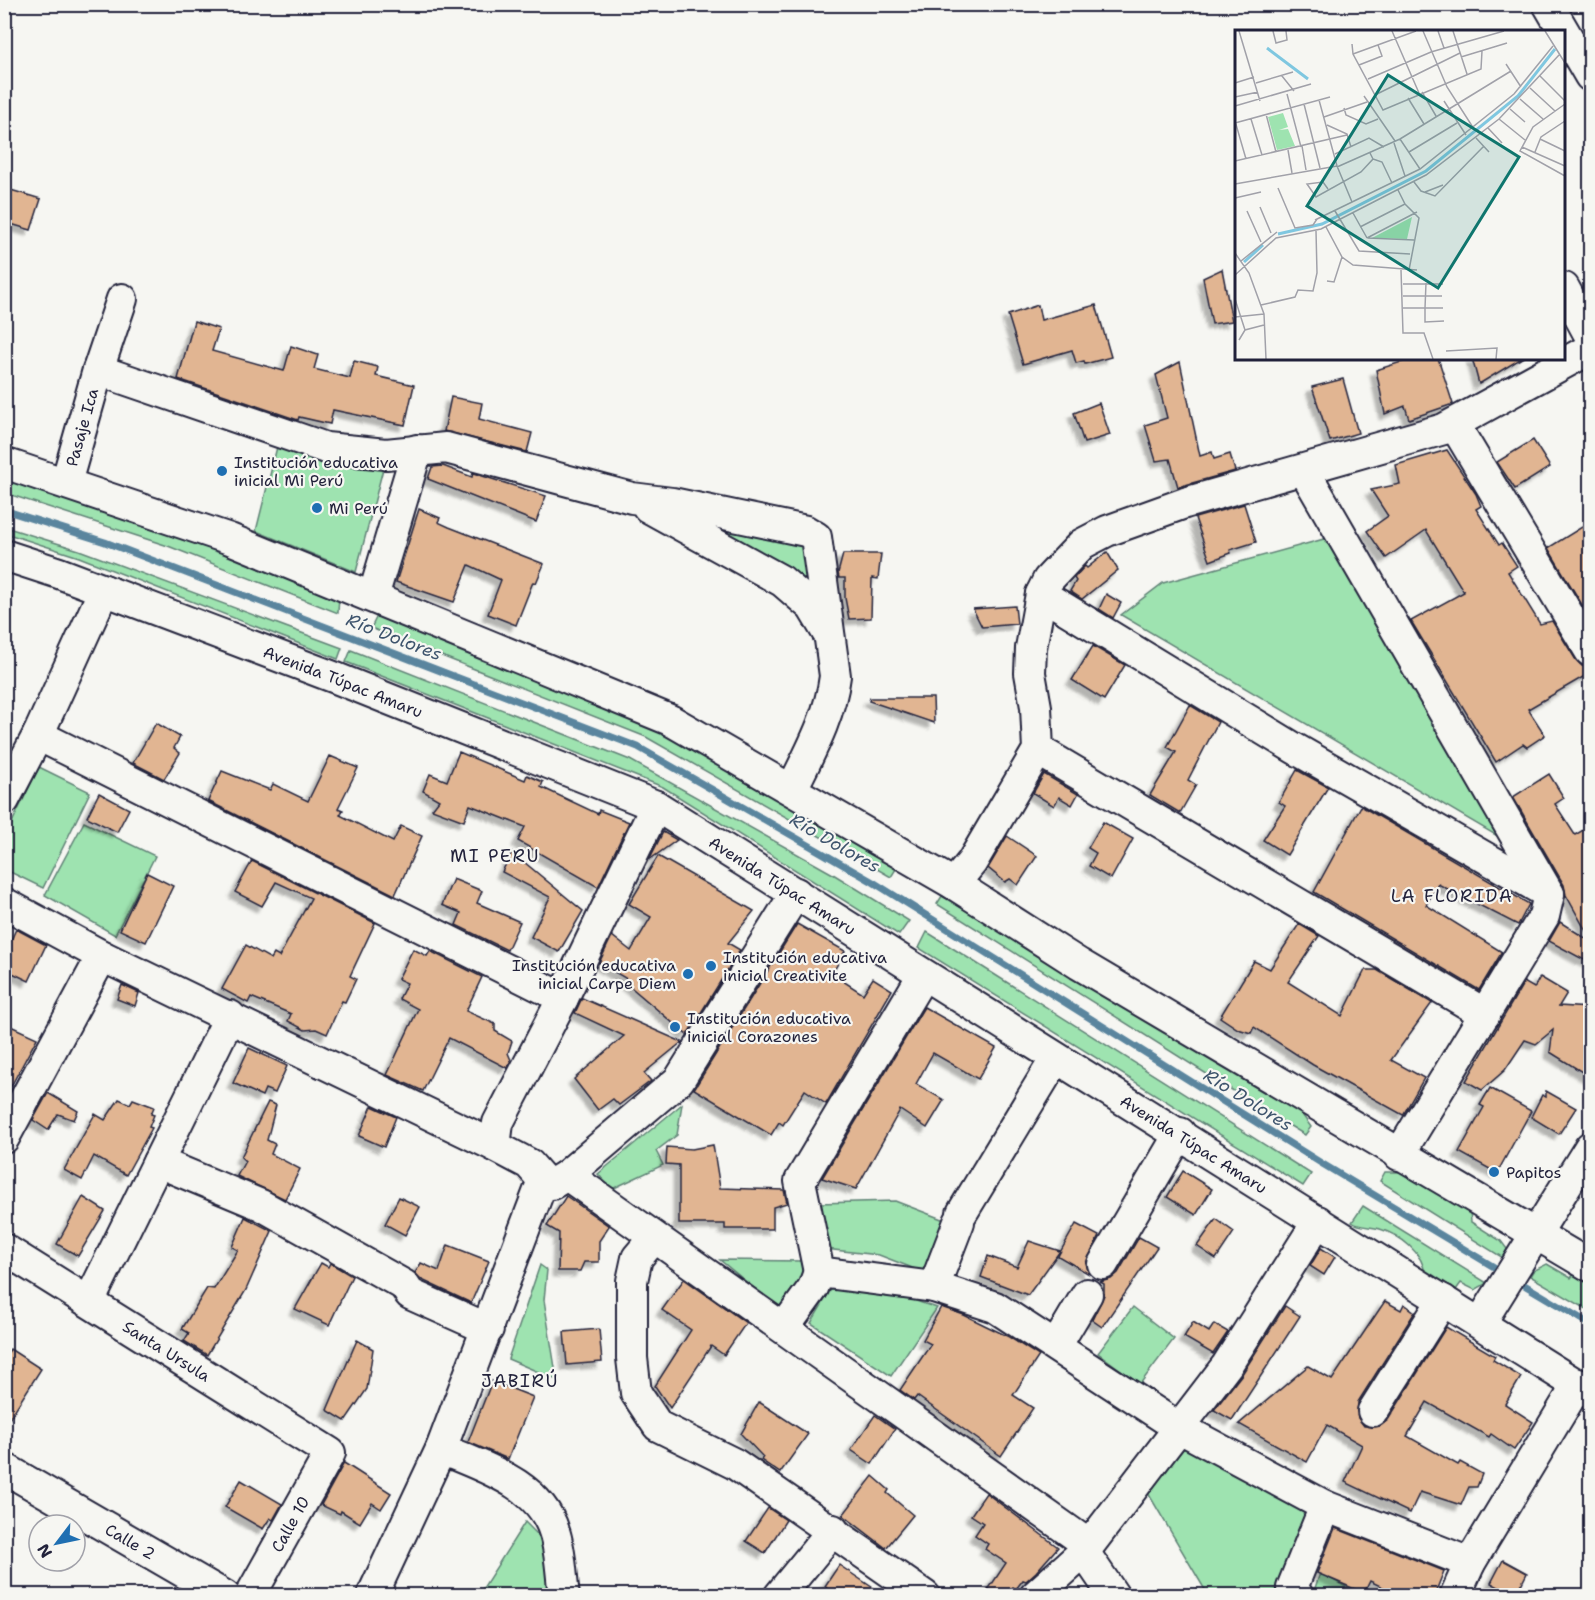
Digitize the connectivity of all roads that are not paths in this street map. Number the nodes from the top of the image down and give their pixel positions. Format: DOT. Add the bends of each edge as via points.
graph roads {
  1 [pos="1548,4"];
  2 [pos="1563,30"];
  3 [pos="1565,33"];
  4 [pos="1590,76"];
  5 [pos="1565,292"];
  6 [pos="122,298"];
  7 [pos="1590,336"];
  8 [pos="1590,350"];
  9 [pos="98,370"];
  10 [pos="1454,424"];
  11 [pos="417,450"];
  12 [pos="4,463"];
  13 [pos="1304,470"];
  14 [pos="66,483"];
  15 [pos="632,498"];
  16 [pos="4,555"];
  17 [pos="104,590"];
  18 [pos="1041,594"];
  19 [pos="374,597"];
  20 [pos="828,633"];
  21 [pos="1590,651"];
  22 [pos="38,735"];
  23 [pos="1038,750"];
  24 [pos="792,789"];
  25 [pos="4,800"];
  26 [pos="656,806"];
  27 [pos="954,884"];
  28 [pos="796,893"];
  29 [pos="1549,894"];
  30 [pos="4,903"];
  31 [pos="102,956"];
  32 [pos="923,975"];
  33 [pos="563,998"];
  34 [pos="1485,1014"];
  35 [pos="230,1016"];
  36 [pos="1056,1058"];
  37 [pos="1180,1133"];
  38 [pos="4,1138"];
  39 [pos="495,1146"];
  40 [pos="1590,1147"];
  41 [pos="1399,1155"];
  42 [pos="158,1162"];
  43 [pos="555,1178"];
  44 [pos="1318,1221"];
  45 [pos="653,1239"];
  46 [pos="1532,1241"];
  47 [pos="4,1249"];
  48 [pos="1103,1264"];
  49 [pos="1590,1266"];
  50 [pos="819,1272"];
  51 [pos="934,1287"];
  52 [pos="1087,1294"];
  53 [pos="90,1300"];
  54 [pos="1443,1300"];
  55 [pos="1486,1314"];
  56 [pos="488,1329"];
  57 [pos="784,1329"];
  58 [pos="1056,1346"];
  59 [pos="1584,1388"];
  60 [pos="1373,1411"];
  61 [pos="1178,1427"];
  62 [pos="441,1449"];
  63 [pos="330,1453"];
  64 [pos="4,1468"];
  65 [pos="1325,1506"];
  66 [pos="833,1530"];
  67 [pos="1086,1549"];
  68 [pos="1470,1563"];
  69 [pos="225,1596"];
  70 [pos="250,1596"];
  71 [pos="372,1596"];
  72 [pos="564,1596"];
  73 [pos="780,1596"];
  74 [pos="925,1596"];
  75 [pos="1035,1596"];
  76 [pos="1114,1596"];
  77 [pos="1299,1596"];
  78 [pos="1455,1596"];
  1 -- 2 [label="street"];
  3 -- 4 [label="street"];
  5 -- 7 [label="street"];
  6 -- 9 [label="street, Pasaje Ica"];
  8 -- 10 [label="street"];
  9 -- 11 [label="street" via="327,448 386,454"];
  9 -- 14 [label="street, Pasaje Ica"];
  10 -- 13 [label="street"];
  10 -- 21 [label="street"];
  11 -- 15 [label="street" via="446,448"];
  11 -- 19 [label="street"];
  12 -- 14 [label="street"];
  13 -- 18 [label="street" via="1216,493 1107,531 1082,544 1048,580"];
  13 -- 29 [label="street"];
  14 -- 19 [label="street" via="230,539"];
  15 -- 20 [label="street" via="782,581 812,607"];
  15 -- 20 [label="street" via="672,502 806,531 816,537"];
  16 -- 17 [label="street, Avenida Túpac Amaru"];
  17 -- 22 [label="street"];
  17 -- 26 [label="street, Avenida Túpac Amaru"];
  18 -- 23 [label="street" via="1030,673"];
  18 -- 29 [label="street" via="1294,748"];
  19 -- 24 [label="street" via="670,720"];
  20 -- 24 [label="street" via="835,676 833,697"];
  22 -- 25 [label="street"];
  22 -- 33 [label="street"];
  23 -- 27 [label="street" via="972,862"];
  23 -- 34 [label="street"];
  24 -- 27 [label="street"];
  26 -- 28 [label="street, Avenida Túpac Amaru"];
  26 -- 33 [label="street"];
  27 -- 41 [label="street" via="1079,964"];
  28 -- 32 [label="street, Avenida Túpac Amaru"];
  28 -- 43 [label="street" via="679,1080"];
  29 -- 34 [label="street" via="1544,916"];
  30 -- 31 [label="street"];
  31 -- 35 [label="street"];
  31 -- 38 [label="street"];
  32 -- 36 [label="street, Avenida Túpac Amaru"];
  32 -- 50 [label="street" via="800,1181"];
  33 -- 39 [label="street" via="498,1123"];
  34 -- 41 [label="street"];
  35 -- 39 [label="street"];
  35 -- 42 [label="street"];
  36 -- 37 [label="street, Avenida Túpac Amaru"];
  36 -- 51 [label="street" via="961,1217"];
  37 -- 44 [label="street, Avenida Túpac Amaru"];
  37 -- 48 [label="street"];
  39 -- 43 [label="street"];
  40 -- 46 [label="street"];
  41 -- 46 [label="street"];
  42 -- 53 [label="street"];
  42 -- 56 [label="street" via="261,1205 404,1285 410,1294"];
  43 -- 45 [label="street"];
  43 -- 56 [label="street"];
  44 -- 54 [label="street, Avenida Túpac Amaru"];
  44 -- 61 [label="street" via="1227,1365"];
  45 -- 57 [label="street"];
  45 -- 66 [label="street" via="637,1258 632,1281 636,1393 658,1426 735,1464"];
  46 -- 49 [label="street"];
  46 -- 55 [label="street"];
  47 -- 53 [label="street, Santa Ursula"];
  50 -- 51 [label="street"];
  50 -- 57 [label="street" via="813,1288"];
  51 -- 58 [label="street" via="995,1307"];
  52 -- 58 [label="street"];
  53 -- 63 [label="street, Santa Ursula"];
  54 -- 55 [label="street, Avenida Túpac Amaru"];
  54 -- 60 [label="street"];
  55 -- 59 [label="street, Avenida Túpac Amaru"];
  56 -- 62 [label="street"];
  57 -- 67 [label="street"];
  58 -- 61 [label="street"];
  59 -- 68 [label="street"];
  61 -- 65 [label="street"];
  61 -- 67 [label="street"];
  62 -- 71 [label="street"];
  62 -- 72 [label="street" via="511,1480 537,1501 554,1530"];
  63 -- 70 [label="street, Calle 10"];
  64 -- 69 [label="street, Calle 2"];
  65 -- 68 [label="street"];
  65 -- 77 [label="street" via="1292,1588"];
  66 -- 73 [label="street"];
  66 -- 74 [label="street"];
  67 -- 75 [label="street"];
  67 -- 76 [label="street"];
  68 -- 78 [label="street"];
}
